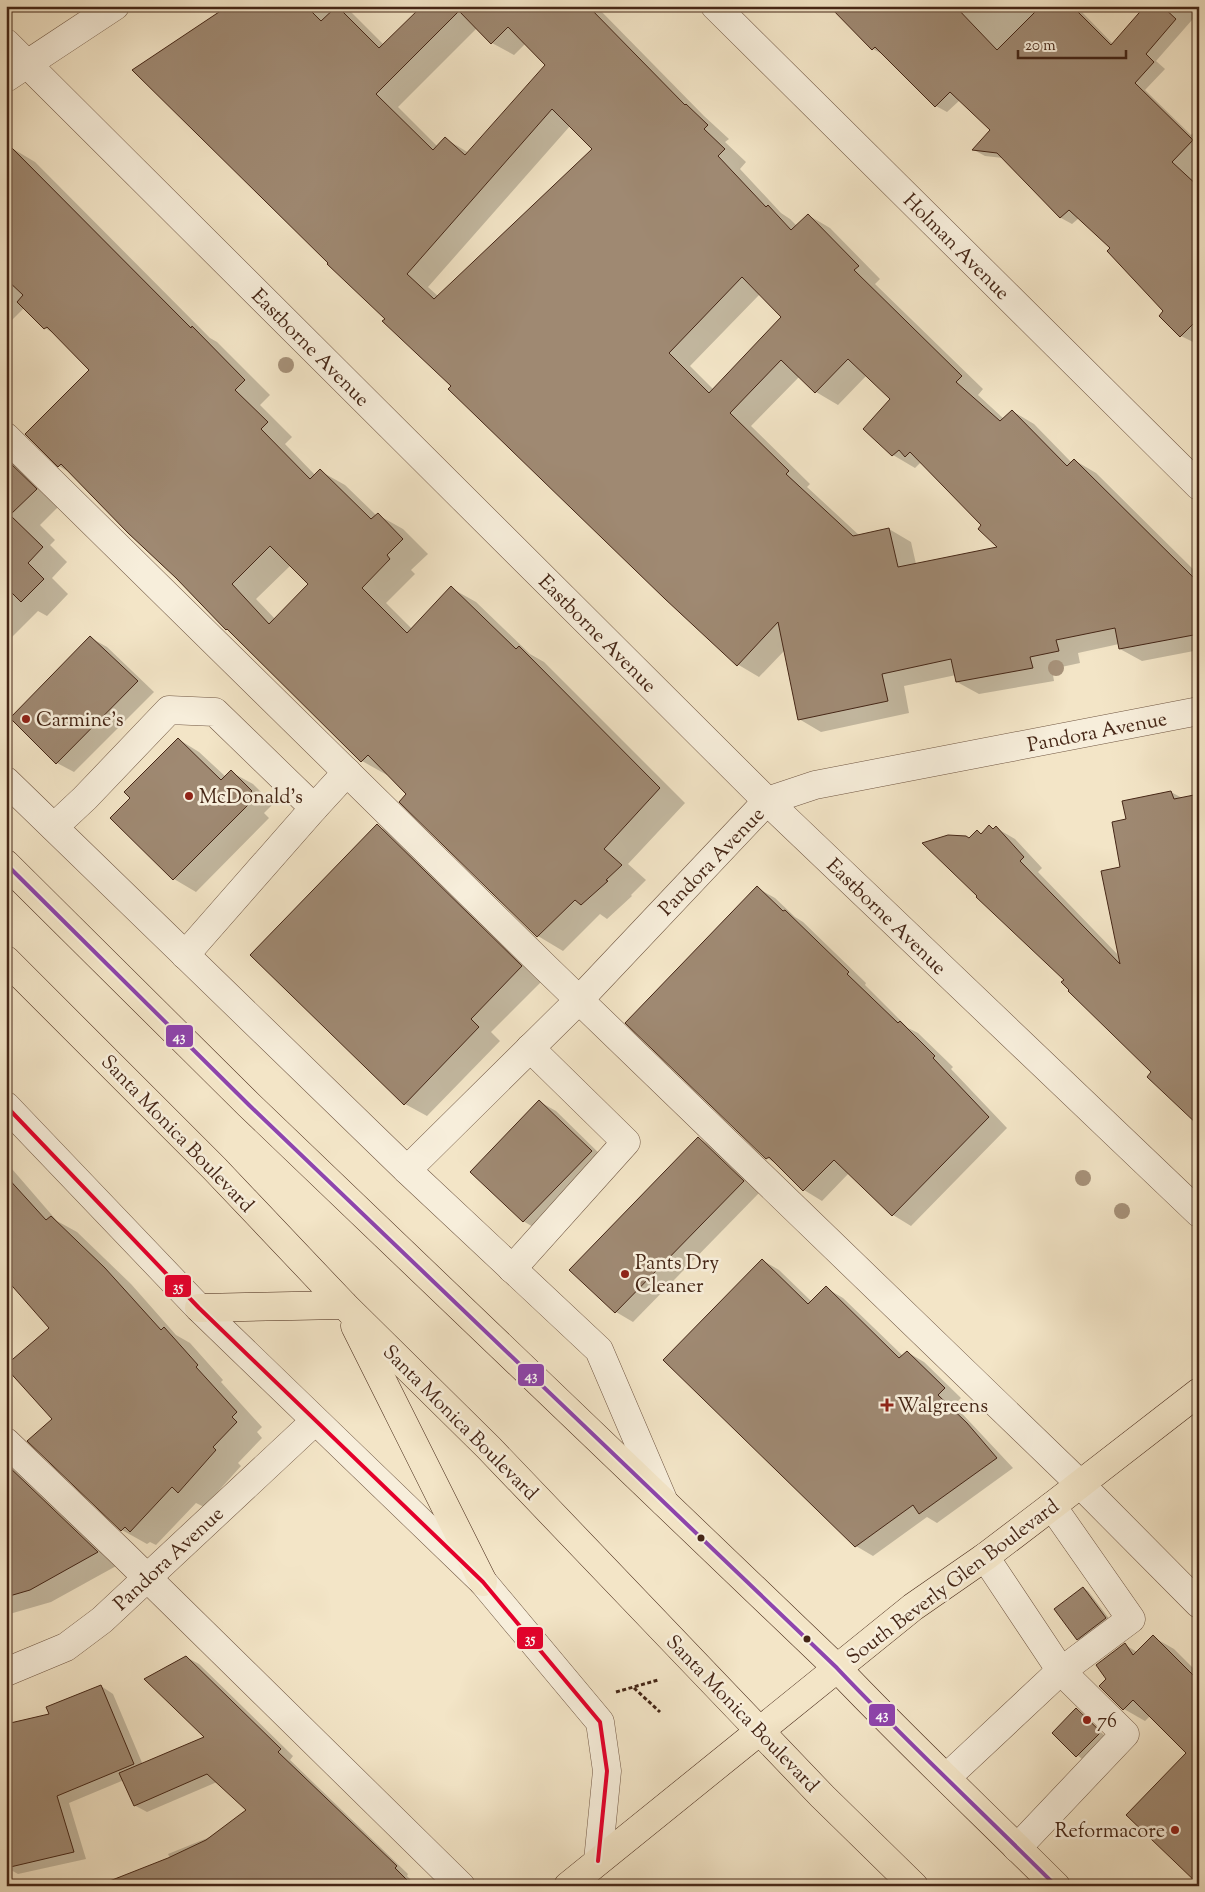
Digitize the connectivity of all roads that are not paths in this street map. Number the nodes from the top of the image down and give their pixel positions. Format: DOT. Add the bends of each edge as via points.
graph roads {
  1 [pos="115,6"];
  2 [pos="715,6"];
  3 [pos="6,43"];
  4 [pos="17,71"];
  5 [pos="6,437"];
  6 [pos="1199,486"];
  7 [pos="1199,711"];
  8 [pos="347,772"];
  9 [pos="6,781"];
  10 [pos="767,802"];
  11 [pos="314,808"];
  12 [pos="54,827"];
  13 [pos="6,864"];
  14 [pos="185,955"];
  15 [pos="6,960"];
  16 [pos="579,1000"];
  17 [pos="530,1048"];
  18 [pos="6,1106"];
  19 [pos="406,1170"];
  20 [pos="1199,1213"];
  21 [pos="512,1269"];
  22 [pos="344,1304"];
  23 [pos="199,1308"];
  24 [pos="1199,1392"];
  25 [pos="315,1421"];
  26 [pos="6,1442"];
  27 [pos="1080,1484"];
  28 [pos="664,1502"];
  29 [pos="1052,1506"];
  30 [pos="985,1557"];
  31 [pos="146,1577"];
  32 [pos="484,1582"];
  33 [pos="1199,1604"];
  34 [pos="837,1668"];
  35 [pos="1061,1671"];
  36 [pos="6,1672"];
  37 [pos="760,1731"];
  38 [pos="947,1777"];
  39 [pos="1017,1848"];
  40 [pos="598,1861"];
  41 [pos="461,1886"];
  42 [pos="568,1886"];
  43 [pos="914,1886"];
  44 [pos="1056,1886"];
  1 -- 4 [label="street"];
  2 -- 6 [label="street, Holman Avenue"];
  3 -- 4 [label="street, Eastborne Avenue"];
  4 -- 10 [label="street, Eastborne Avenue"];
  5 -- 8 [label="street"];
  7 -- 10 [label="street, Pandora Avenue" via="815,786"];
  8 -- 11 [label="street"];
  8 -- 16 [label="street"];
  9 -- 12 [label="street"];
  10 -- 16 [label="street, Pandora Avenue"];
  10 -- 20 [label="street, Eastborne Avenue"];
  11 -- 12 [label="street" via="215,712 169,710"];
  11 -- 14 [label="street"];
  12 -- 14 [label="street"];
  13 -- 28 [label="main road" via="249,1105"];
  14 -- 19 [label="street"];
  15 -- 22 [label="main road, Santa Monica Boulevard" via="214,1168"];
  16 -- 17 [label="street, Pandora Avenue"];
  16 -- 27 [label="street"];
  17 -- 19 [label="street, Pandora Avenue"];
  17 -- 21 [label="street" via="626,1142"];
  18 -- 23 [label="street"];
  19 -- 21 [label="street"];
  21 -- 28 [label="street" via="599,1350"];
  22 -- 23 [label="main road"];
  22 -- 32 [label="main road"];
  22 -- 37 [label="main road, Santa Monica Boulevard" via="489,1448"];
  23 -- 25 [label="street"];
  24 -- 27 [label="main road, South Beverly Glen Boulevard"];
  25 -- 31 [label="street, Pandora Avenue"];
  25 -- 32 [label="street"];
  26 -- 31 [label="street"];
  27 -- 29 [label="main road, South Beverly Glen Boulevard"];
  27 -- 33 [label="street"];
  28 -- 34 [label="main road"];
  29 -- 30 [label="main road, South Beverly Glen Boulevard"];
  29 -- 35 [label="street" via="1131,1619"];
  30 -- 34 [label="main road, South Beverly Glen Boulevard" via="913,1607"];
  30 -- 35 [label="street"];
  31 -- 36 [label="street, Pandora Avenue" via="102,1620 66,1647"];
  31 -- 41 [label="street"];
  32 -- 40 [label="street" via="600,1722 607,1770"];
  34 -- 37 [label="main road, South Beverly Glen Boulevard"];
  34 -- 38 [label="main road" via="904,1738"];
  35 -- 38 [label="street"];
  35 -- 39 [label="street" via="1125,1734"];
  37 -- 40 [label="main road, South Beverly Glen Boulevard"];
  37 -- 43 [label="main road, Santa Monica Boulevard"];
  38 -- 39 [label="main road"];
  39 -- 44 [label="main road"];
  40 -- 42 [label="main road, South Beverly Glen Boulevard"];
}
